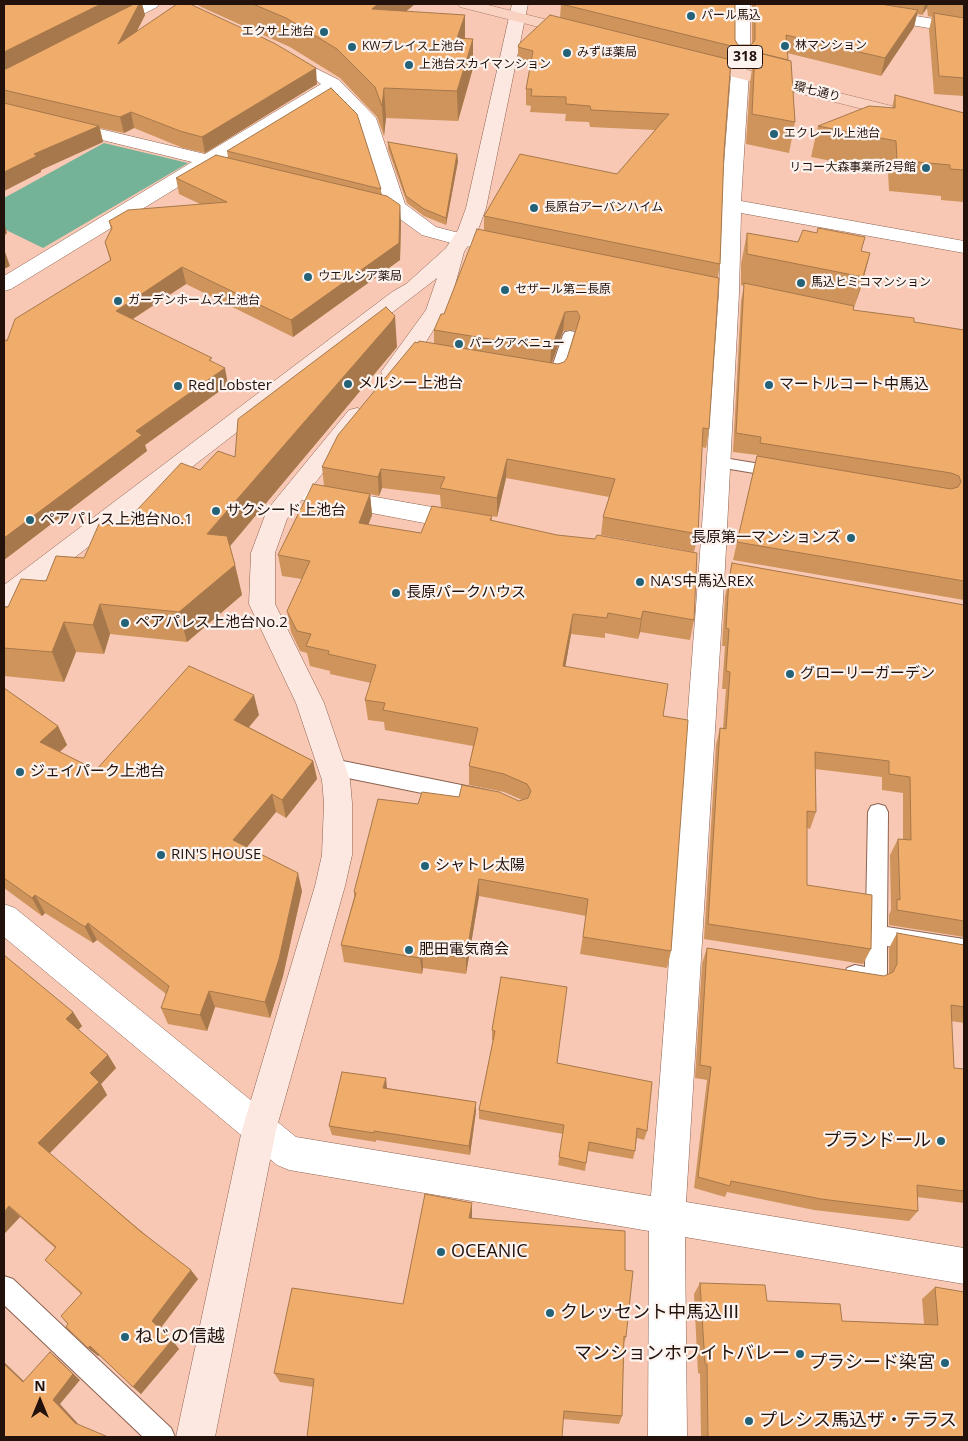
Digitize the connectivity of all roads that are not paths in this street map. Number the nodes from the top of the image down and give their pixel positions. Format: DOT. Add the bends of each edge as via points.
graph roads {
  1 [pos="151,4"];
  2 [pos="466,4"];
  3 [pos="742,4"];
  4 [pos="817,4"];
  5 [pos="521,8"];
  6 [pos="590,27"];
  7 [pos="964,29"];
  8 [pos="99,30"];
  9 [pos="723,52"];
  10 [pos="682,58"];
  11 [pos="762,61"];
  12 [pos="300,63"];
  13 [pos="741,65"];
  14 [pos="333,84"];
  15 [pos="926,103"];
  16 [pos="4,111"];
  17 [pos="964,112"];
  18 [pos="964,130"];
  19 [pos="207,161"];
  20 [pos="255,172"];
  21 [pos="352,196"];
  22 [pos="730,205"];
  23 [pos="396,207"];
  24 [pos="504,245"];
  25 [pos="458,246"];
  26 [pos="964,247"];
  27 [pos="4,285"];
  28 [pos="570,335"];
  29 [pos="529,371"];
  30 [pos="718,462"];
  31 [pos="796,475"];
  32 [pos="296,491"];
  33 [pos="489,526"];
  34 [pos="4,598"];
  35 [pos="333,767"];
  36 [pos="503,802"];
  37 [pos="878,812"];
  38 [pos="4,918"];
  39 [pos="877,935"];
  40 [pos="964,949"];
  41 [pos="838,972"];
  42 [pos="259,1130"];
  43 [pos="667,1215"];
  44 [pos="964,1266"];
  45 [pos="4,1288"];
  46 [pos="162,1437"];
  47 [pos="195,1437"];
  48 [pos="667,1437"];
  1 -- 8 [label="street"];
  2 -- 5 [label="main road"];
  3 -- 13 [label="street"];
  4 -- 7 [label="street"];
  5 -- 6 [label="main road"];
  5 -- 25 [label="street" via="476,208"];
  9 -- 13 [label="main road, 環七通り / 318"];
  10 -- 13 [label="main road, 環七通り / 318"];
  11 -- 13 [label="main road, 環七通り / 318"];
  12 -- 14 [label="street"];
  13 -- 18 [label="main road, 環七通り / 318"];
  13 -- 22 [label="street"];
  14 -- 19 [label="street"];
  14 -- 23 [label="street" via="367,118"];
  15 -- 17 [label="main road"];
  16 -- 19 [label="street"];
  19 -- 20 [label="street"];
  19 -- 27 [label="street"];
  21 -- 23 [label="street"];
  22 -- 26 [label="street"];
  22 -- 30 [label="street" via="730,292"];
  23 -- 25 [label="street" via="429,231"];
  24 -- 25 [label="street" via="485,241"];
  25 -- 32 [label="street" via="442,296 418,352 373,395"];
  25 -- 34 [label="street" via="413,288"];
  28 -- 29 [label="lane" via="557,376"];
  30 -- 31 [label="lane"];
  30 -- 43 [label="street" via="695,949"];
  32 -- 33 [label="street"];
  32 -- 35 [label="street" via="276,516 262,553 262,604 310,703"];
  35 -- 36 [label="lane"];
  35 -- 42 [label="street" via="338,791 337,855"];
  37 -- 39 [label="lane"];
  38 -- 42 [label="street"];
  39 -- 40 [label="lane"];
  39 -- 41 [label="lane" via="876,978"];
  42 -- 43 [label="street" via="289,1153"];
  42 -- 47 [label="street"];
  43 -- 44 [label="street"];
  43 -- 48 [label="street"];
  45 -- 46 [label="lane"];
}
